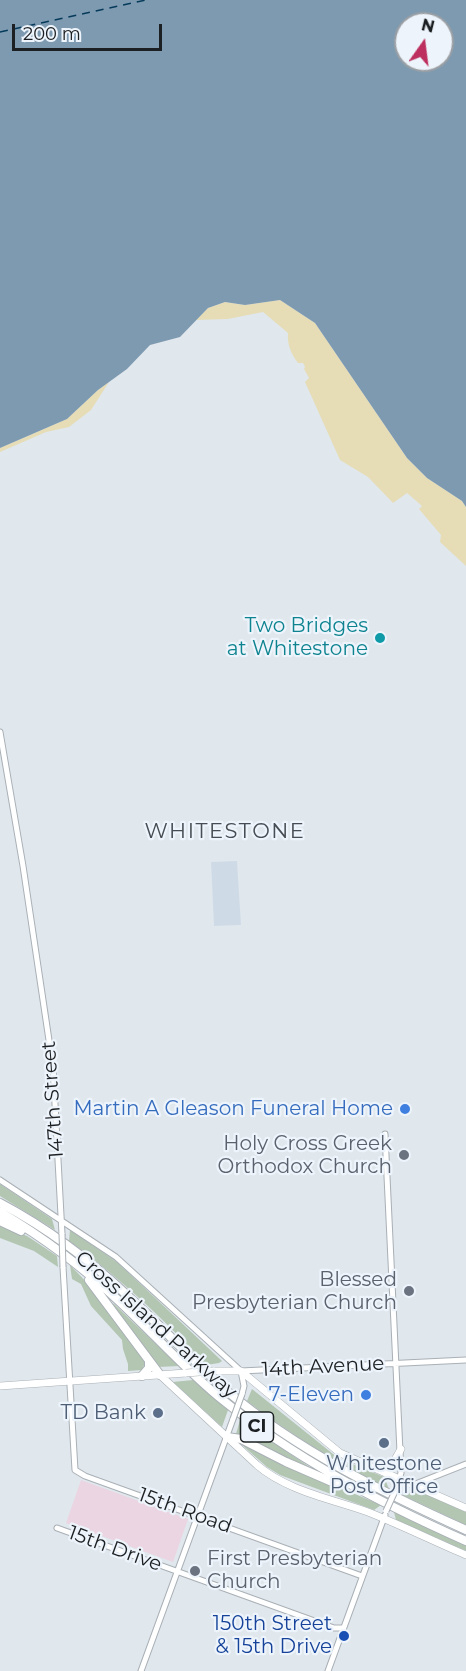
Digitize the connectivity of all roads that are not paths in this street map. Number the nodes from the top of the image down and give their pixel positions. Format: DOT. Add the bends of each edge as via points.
graph roads {
  1 [pos="0,732"];
  2 [pos="385,1134"];
  3 [pos="0,1180"];
  4 [pos="0,1201"];
  5 [pos="0,1212"];
  6 [pos="61,1219"];
  7 [pos="0,1221"];
  8 [pos="59,1252"];
  9 [pos="80,1268"];
  10 [pos="149,1360"];
  11 [pos="466,1360"];
  12 [pos="396,1363"];
  13 [pos="241,1371"];
  14 [pos="160,1375"];
  15 [pos="141,1376"];
  16 [pos="70,1381"];
  17 [pos="0,1386"];
  18 [pos="227,1437"];
  19 [pos="401,1449"];
  20 [pos="466,1464"];
  21 [pos="373,1468"];
  22 [pos="75,1470"];
  23 [pos="400,1479"];
  24 [pos="413,1485"];
  25 [pos="466,1508"];
  26 [pos="408,1514"];
  27 [pos="385,1515"];
  28 [pos="198,1516"];
  29 [pos="57,1528"];
  30 [pos="466,1530"];
  31 [pos="466,1541"];
  32 [pos="466,1555"];
  33 [pos="178,1572"];
  34 [pos="363,1576"];
  35 [pos="344,1628"];
  36 [pos="141,1671"];
  37 [pos="328,1671"];
  1 -- 6 [label="street, 147th Street" via="52,1067"];
  2 -- 12 [label="street"];
  3 -- 6 [label="street"];
  4 -- 30 [label="highway, Cross Island Parkway / CI" via="107,1277 214,1380 268,1423 350,1474"];
  5 -- 8 [label="highway"];
  6 -- 13 [label="street" via="123,1262"];
  6 -- 16 [label="street, 147th Street, bridge"];
  7 -- 8 [label="highway"];
  8 -- 9 [label="highway, Cross Island Parkway"];
  9 -- 10 [label="highway"];
  9 -- 26 [label="highway, Cross Island Parkway / CI" via="253,1424 320,1469"];
  10 -- 14 [label="highway"];
  10 -- 15 [label="highway"];
  11 -- 12 [label="street, 14th Avenue"];
  12 -- 13 [label="street, 14th Avenue"];
  12 -- 19 [label="street"];
  13 -- 14 [label="main road, 14th Avenue, bridge"];
  13 -- 18 [label="street, bridge" via="244,1386"];
  13 -- 21 [label="main road" via="335,1449"];
  14 -- 15 [label="main road, 14th Avenue"];
  14 -- 18 [label="main road"];
  15 -- 16 [label="main road, 14th Avenue"];
  16 -- 17 [label="main road, 14th Avenue"];
  16 -- 22 [label="street, 147th Street"];
  18 -- 26 [label="highway" via="241,1439"];
  18 -- 27 [label="main road" via="276,1478"];
  18 -- 28 [label="street"];
  19 -- 21 [label="main road" via="393,1463"];
  19 -- 23 [label="street"];
  20 -- 24 [label="street"];
  21 -- 23 [label="main road"];
  22 -- 28 [label="street, 15th Road"];
  23 -- 24 [label="main road"];
  23 -- 27 [label="street, bridge"];
  24 -- 25 [label="main road"];
  26 -- 31 [label="highway, Cross Island Parkway / CI"];
  27 -- 32 [label="main road"];
  27 -- 34 [label="street"];
  28 -- 33 [label="street"];
  28 -- 34 [label="street, 15th Road"];
  29 -- 33 [label="street, 15th Drive"];
  33 -- 35 [label="street, 15th Drive" via="334,1628"];
  33 -- 36 [label="street"];
  34 -- 35 [label="street"];
  35 -- 37 [label="street"];
}
